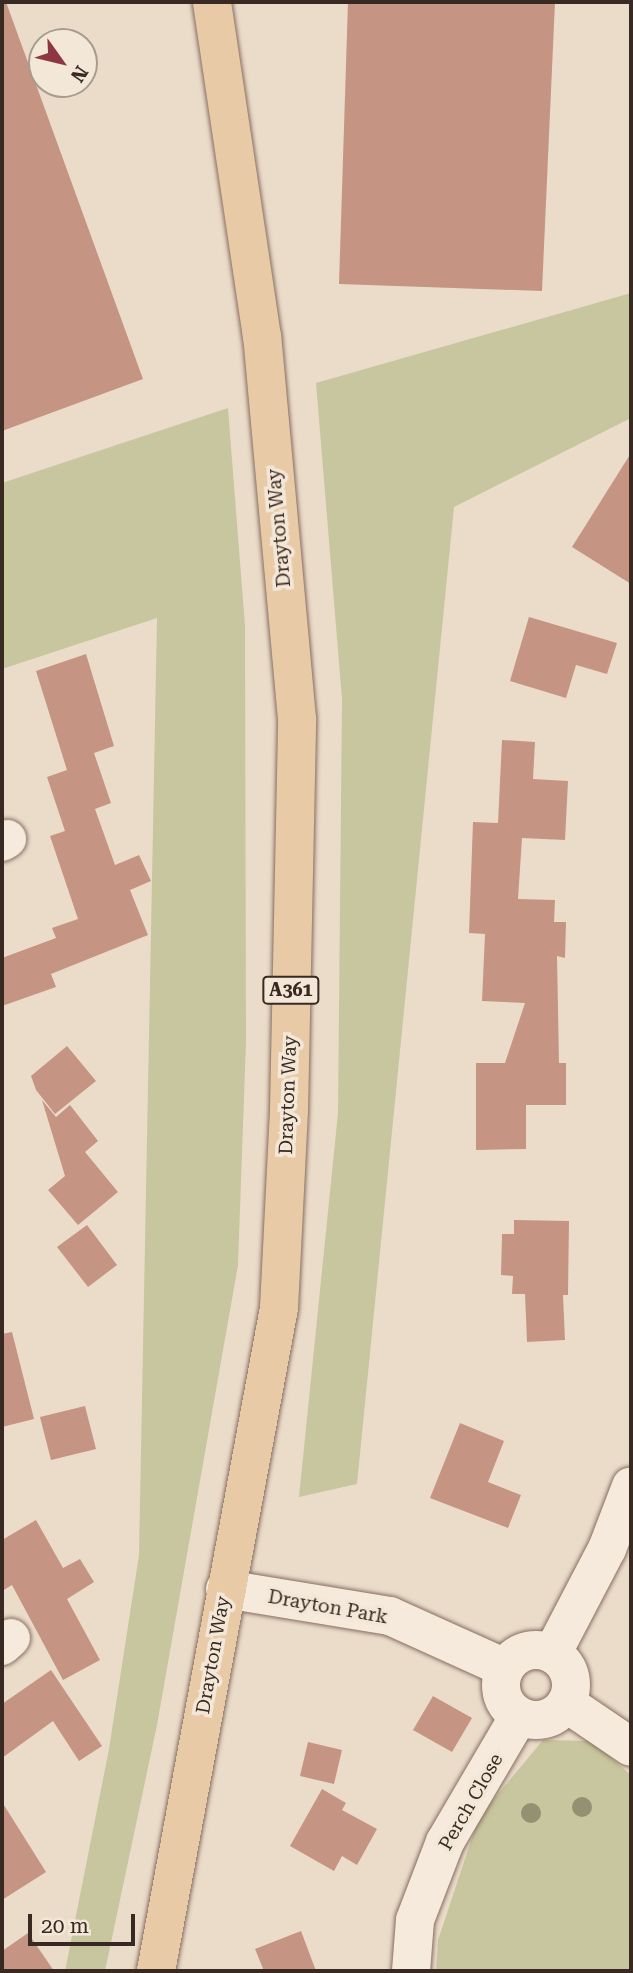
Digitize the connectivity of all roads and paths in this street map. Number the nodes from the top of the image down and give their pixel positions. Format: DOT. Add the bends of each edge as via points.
graph roads {
  1 [pos="212,2"];
  2 [pos="631,1486"];
  3 [pos="225,1589"];
  4 [pos="552,1654"];
  5 [pos="505,1668"];
  6 [pos="566,1703"];
  7 [pos="519,1716"];
  8 [pos="631,1747"];
  9 [pos="156,1971"];
  10 [pos="411,1971"];
  1 -- 3 [label="main road, Drayton Way / A361" via="262,337 297,719 289,1110 279,1308"];
  2 -- 4 [label="street" via="607,1549"];
  3 -- 5 [label="street, Drayton Park" via="390,1616"];
  3 -- 9 [label="main road, Drayton Way / A361"];
  4 -- 5 [label="street" via="530,1651"];
  4 -- 6 [label="street" via="569,1674"];
  5 -- 7 [label="street" via="502,1697"];
  6 -- 7 [label="street" via="541,1720"];
  6 -- 8 [label="street"];
  7 -- 10 [label="street, Perch Close" via="445,1842 415,1920"];
}
